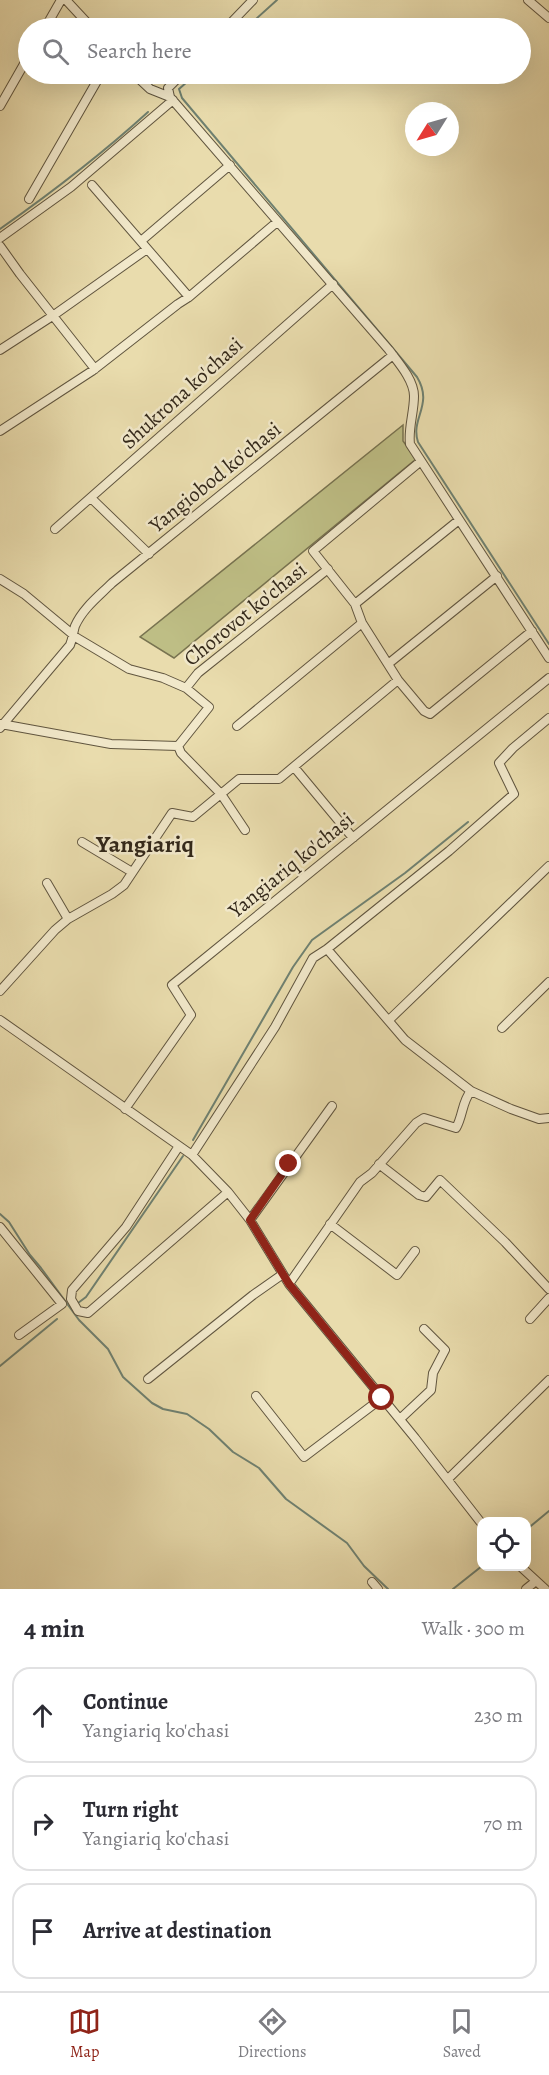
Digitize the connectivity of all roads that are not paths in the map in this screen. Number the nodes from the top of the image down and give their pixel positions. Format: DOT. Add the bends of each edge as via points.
graph roads {
  1 [pos="61,0"];
  2 [pos="66,0"];
  3 [pos="253,0"];
  4 [pos="528,0"];
  5 [pos="51,18"];
  6 [pos="83,18"];
  7 [pos="236,18"];
  8 [pos="549,18"];
  9 [pos="18,74"];
  10 [pos="95,84"];
  11 [pos="145,84"];
  12 [pos="172,84"];
  13 [pos="172,98"];
  14 [pos="0,106"];
  15 [pos="230,165"];
  16 [pos="92,185"];
  17 [pos="29,199"];
  18 [pos="277,222"];
  19 [pos="0,238"];
  20 [pos="141,241"];
  21 [pos="0,246"];
  22 [pos="147,249"];
  23 [pos="333,284"];
  24 [pos="189,297"];
  25 [pos="54,315"];
  26 [pos="0,350"];
  27 [pos="393,355"];
  28 [pos="95,369"];
  29 [pos="0,431"];
  30 [pos="421,461"];
  31 [pos="91,498"];
  32 [pos="459,520"];
  33 [pos="55,529"];
  34 [pos="149,554"];
  35 [pos="328,569"];
  36 [pos="497,576"];
  37 [pos="0,579"];
  38 [pos="356,604"];
  39 [pos="362,623"];
  40 [pos="532,632"];
  41 [pos="74,636"];
  42 [pos="549,658"];
  43 [pos="388,664"];
  44 [pos="549,678"];
  45 [pos="398,680"];
  46 [pos="186,688"];
  47 [pos="549,718"];
  48 [pos="1,726"];
  49 [pos="237,726"];
  50 [pos="178,746"];
  51 [pos="294,767"];
  52 [pos="221,794"];
  53 [pos="245,830"];
  54 [pos="353,838"];
  55 [pos="82,842"];
  56 [pos="549,866"];
  57 [pos="132,873"];
  58 [pos="46,883"];
  59 [pos="68,919"];
  60 [pos="327,949"];
  61 [pos="549,982"];
  62 [pos="0,991"];
  63 [pos="0,1020"];
  64 [pos="389,1020"];
  65 [pos="502,1028"];
  66 [pos="471,1091"];
  67 [pos="332,1106"];
  68 [pos="125,1109"];
  69 [pos="549,1118"];
  70 [pos="179,1146"];
  71 [pos="192,1155"];
  72 [pos="379,1164"];
  73 [pos="228,1192"];
  74 [pos="250,1220"];
  75 [pos="330,1224"];
  76 [pos="0,1227"];
  77 [pos="415,1251"];
  78 [pos="283,1274"];
  79 [pos="289,1284"];
  80 [pos="549,1289"];
  81 [pos="549,1298"];
  82 [pos="530,1319"];
  83 [pos="424,1329"];
  84 [pos="19,1335"];
  85 [pos="148,1379"];
  86 [pos="549,1380"];
  87 [pos="256,1396"];
  88 [pos="382,1398"];
  89 [pos="400,1419"];
  90 [pos="448,1479"];
  91 [pos="477,1517"];
  92 [pos="525,1571"];
  93 [pos="536,1581"];
  94 [pos="372,1582"];
  95 [pos="378,1589"];
  96 [pos="526,1589"];
  97 [pos="545,1589"];
  1 -- 5 [label="street"];
  2 -- 6 [label="street"];
  3 -- 7 [label="street"];
  4 -- 8 [label="street"];
  9 -- 14 [label="street"];
  10 -- 17 [label="street"];
  11 -- 13 [label="street"];
  12 -- 13 [label="street" via="168,88"];
  13 -- 15 [label="street"];
  13 -- 19 [label="street" via="71,187"];
  15 -- 18 [label="street"];
  15 -- 20 [label="street"];
  16 -- 20 [label="street"];
  18 -- 23 [label="street"];
  18 -- 24 [label="street"];
  20 -- 22 [label="street"];
  21 -- 25 [label="street"];
  22 -- 24 [label="street"];
  22 -- 25 [label="street"];
  23 -- 27 [label="street"];
  23 -- 31 [label="street, Shukrona ko'chasi"];
  24 -- 28 [label="street"];
  25 -- 26 [label="street"];
  25 -- 28 [label="street"];
  27 -- 30 [label="street" via="414,393 409,432"];
  27 -- 34 [label="street, Yangiobod ko'chasi"];
  28 -- 29 [label="street"];
  30 -- 32 [label="street"];
  30 -- 35 [label="street, Chorovot ko'chasi" via="313,551"];
  31 -- 33 [label="street, Shukrona ko'chasi"];
  31 -- 34 [label="street"];
  32 -- 36 [label="street"];
  32 -- 38 [label="street"];
  34 -- 41 [label="street, Yangiobod ko'chasi" via="86,608 74,628"];
  35 -- 38 [label="street"];
  35 -- 46 [label="street, Chorovot ko'chasi" via="198,673"];
  36 -- 40 [label="street"];
  36 -- 43 [label="street"];
  37 -- 41 [label="street"];
  38 -- 39 [label="street"];
  39 -- 43 [label="street"];
  39 -- 49 [label="street"];
  40 -- 42 [label="street"];
  40 -- 45 [label="street" via="430,714"];
  41 -- 46 [label="street" via="129,669"];
  41 -- 48 [label="street, Yangiobod ko'chasi"];
  43 -- 45 [label="street"];
  44 -- 54 [label="street, Yangiariq ko'chasi"];
  45 -- 51 [label="street"];
  46 -- 50 [label="street" via="208,707"];
  47 -- 60 [label="street" via="499,763 514,794"];
  48 -- 50 [label="street" via="111,744"];
  50 -- 52 [label="street"];
  51 -- 52 [label="street" via="279,779 239,779"];
  51 -- 54 [label="street"];
  52 -- 53 [label="street"];
  52 -- 57 [label="street" via="193,817 172,813"];
  54 -- 68 [label="street, Yangiariq ko'chasi" via="172,985 190,1015"];
  55 -- 57 [label="street"];
  56 -- 64 [label="street"];
  57 -- 59 [label="street" via="112,894"];
  58 -- 59 [label="street"];
  59 -- 62 [label="street"];
  60 -- 64 [label="street"];
  60 -- 71 [label="street" via="313,958 275,1026"];
  61 -- 65 [label="street"];
  63 -- 68 [label="street"];
  64 -- 66 [label="street" via="405,1040"];
  66 -- 69 [label="street" via="539,1119"];
  66 -- 72 [label="street" via="456,1128 424,1118"];
  67 -- 74 [label="street"];
  68 -- 70 [label="street"];
  70 -- 71 [label="street"];
  70 -- 73 [label="street" via="126,1227 72,1290 71,1299 78,1311 88,1313"];
  71 -- 73 [label="street"];
  72 -- 75 [label="street" via="360,1182"];
  72 -- 80 [label="street" via="418,1195 426,1197 440,1180"];
  73 -- 74 [label="street"];
  74 -- 78 [label="street"];
  75 -- 77 [label="street" via="397,1275"];
  75 -- 79 [label="street"];
  76 -- 84 [label="street" via="62,1304"];
  78 -- 79 [label="street"];
  78 -- 85 [label="street"];
  79 -- 88 [label="street"];
  81 -- 82 [label="street"];
  83 -- 89 [label="street" via="444,1350 433,1373 431,1390"];
  86 -- 90 [label="street"];
  87 -- 88 [label="street" via="304,1458"];
  88 -- 89 [label="street"];
  89 -- 90 [label="street"];
  90 -- 91 [label="street"];
  92 -- 93 [label="street"];
  93 -- 96 [label="street"];
  93 -- 97 [label="street"];
  94 -- 95 [label="street"];
}
